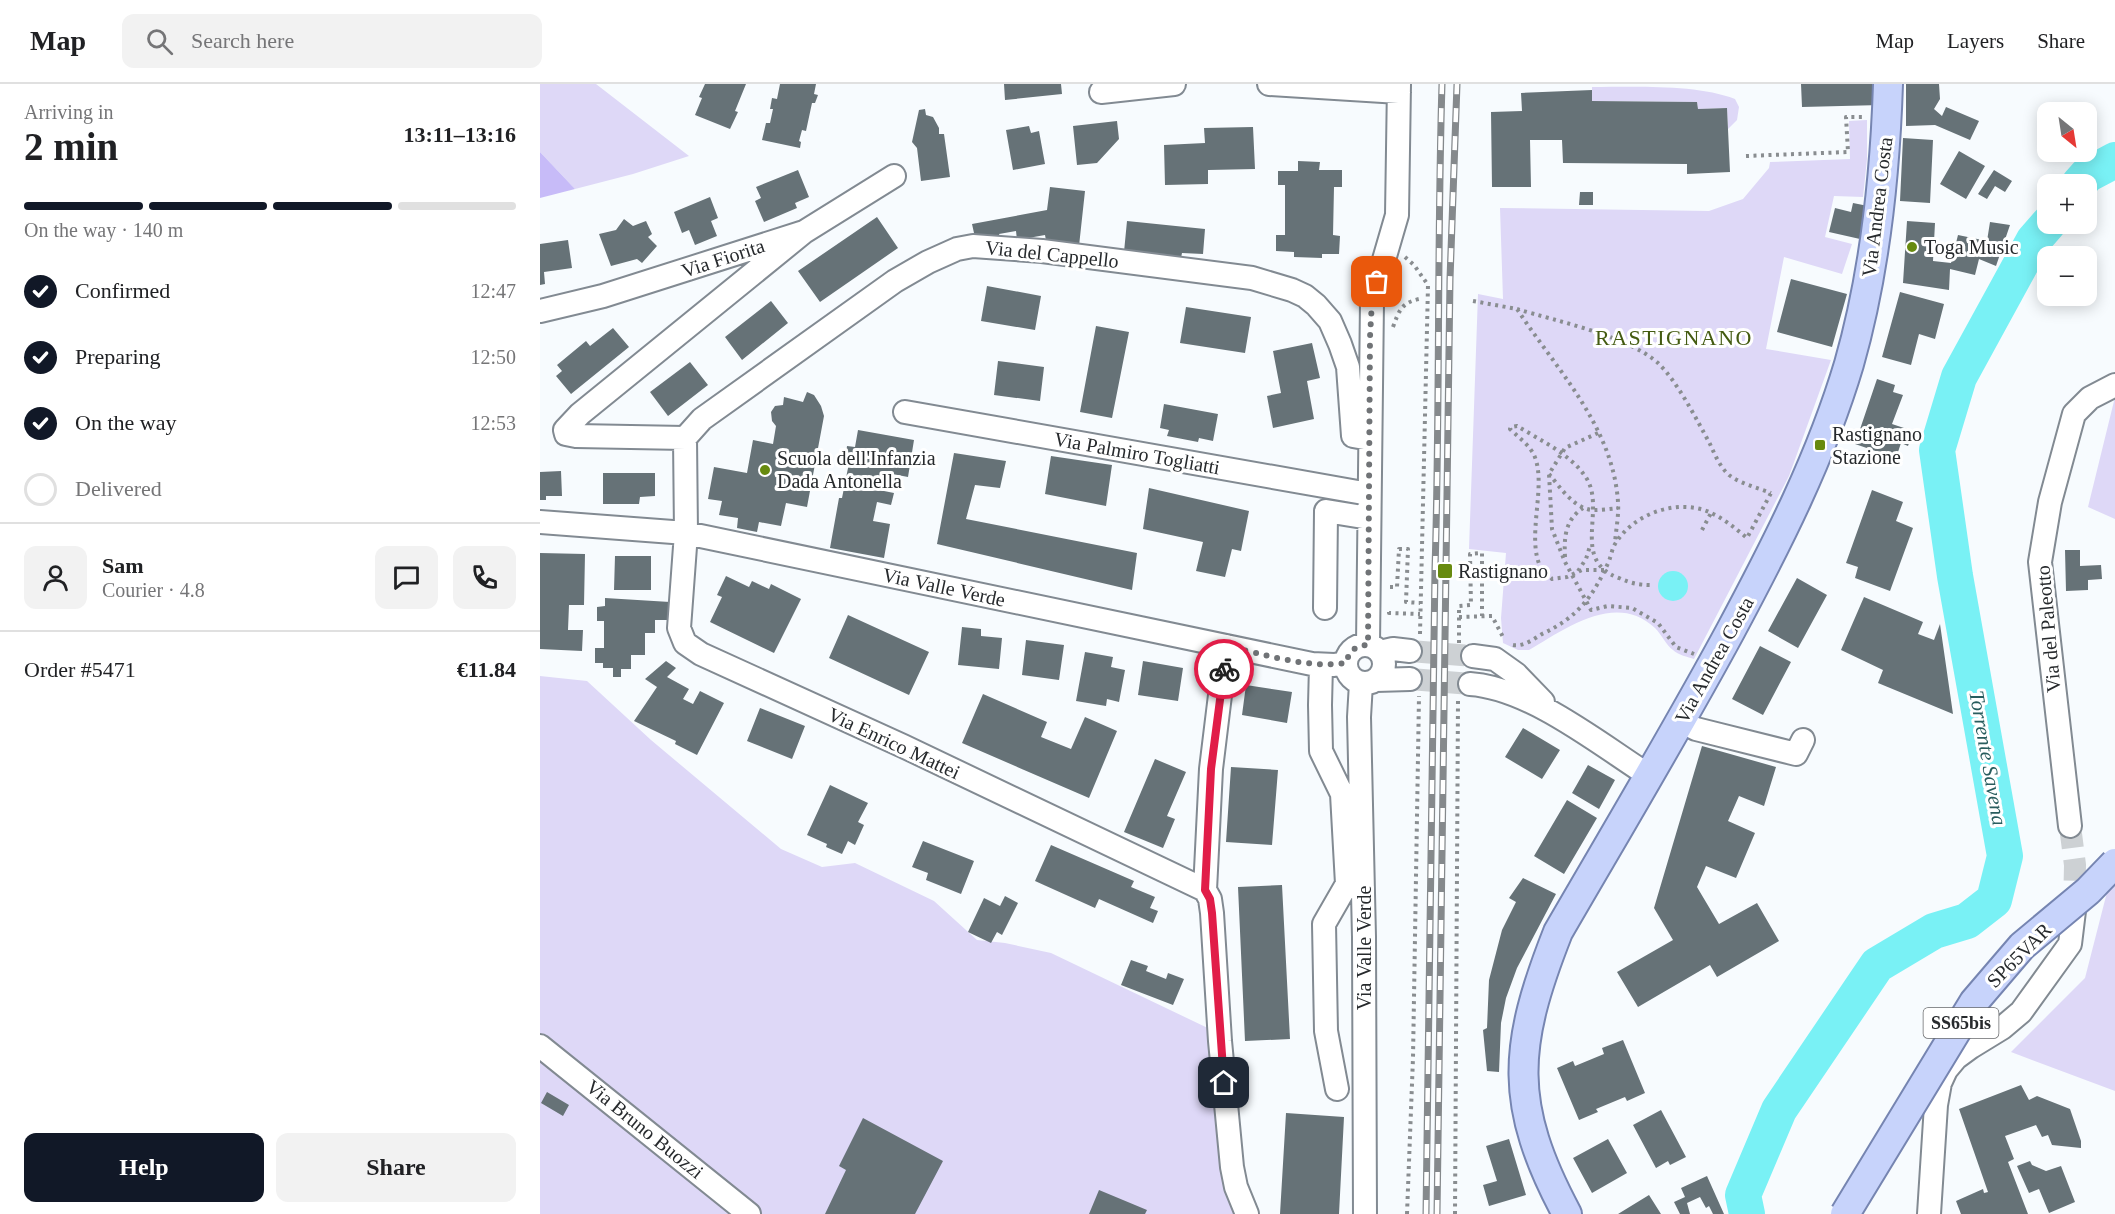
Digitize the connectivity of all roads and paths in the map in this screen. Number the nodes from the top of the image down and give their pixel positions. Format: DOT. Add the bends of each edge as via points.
graph roads {
  1 [pos="1174,84"];
  2 [pos="1269,84"];
  3 [pos="1888,84"];
  4 [pos="1399,88"];
  5 [pos="1101,92"];
  6 [pos="1874,116"];
  7 [pos="1746,156"];
  8 [pos="894,176"];
  9 [pos="804,232"];
  10 [pos="1390,244"];
  11 [pos="1419,299"];
  12 [pos="1473,301"];
  13 [pos="1517,309"];
  14 [pos="540,311"];
  15 [pos="1370,332"];
  16 [pos="2115,385"];
  17 [pos="905,412"];
  18 [pos="1598,433"];
  19 [pos="685,438"];
  20 [pos="1370,439"];
  21 [pos="1560,454"];
  22 [pos="1550,474"];
  23 [pos="1771,493"];
  24 [pos="1369,494"];
  25 [pos="1782,496"];
  26 [pos="1583,508"];
  27 [pos="1618,508"];
  28 [pos="1592,510"];
  29 [pos="1711,513"];
  30 [pos="1369,518"];
  31 [pos="540,522"];
  32 [pos="1702,530"];
  33 [pos="686,532"];
  34 [pos="1615,544"];
  35 [pos="1591,545"];
  36 [pos="1565,562"];
  37 [pos="1604,570"];
  38 [pos="1573,574"];
  39 [pos="1398,583"];
  40 [pos="1651,585"];
  41 [pos="1390,587"];
  42 [pos="1390,596"];
  43 [pos="1586,602"];
  44 [pos="1420,603"];
  45 [pos="1390,605"];
  46 [pos="1325,608"];
  47 [pos="1420,614"];
  48 [pos="1482,616"];
  49 [pos="1459,617"];
  50 [pos="1415,644"];
  51 [pos="1226,646"];
  52 [pos="1374,648"];
  53 [pos="1466,654"];
  54 [pos="1700,656"];
  55 [pos="1346,663"];
  56 [pos="1321,665"];
  57 [pos="1369,682"];
  58 [pos="1415,682"];
  59 [pos="1464,686"];
  60 [pos="1557,717"];
  61 [pos="1680,722"];
  62 [pos="1803,740"];
  63 [pos="1648,776"];
  64 [pos="2070,826"];
  65 [pos="2115,862"];
  66 [pos="1205,890"];
  67 [pos="2074,911"];
  68 [pos="540,1046"];
  69 [pos="1337,1089"];
  70 [pos="749,1214"];
  71 [pos="1247,1214"];
  72 [pos="1365,1214"];
  73 [pos="1407,1214"];
  74 [pos="1455,1214"];
  75 [pos="1567,1214"];
  76 [pos="1845,1214"];
  77 [pos="1929,1214"];
  1 -- 5 [label="street"];
  2 -- 4 [label="street"];
  3 -- 61 [label="main road, Via Andrea Costa" via="1875,238 1849,363 1797,503"];
  4 -- 10 [label="street" via="1398,215"];
  6 -- 7 [label="path" via="1846,117 1848,152"];
  8 -- 9 [label="street, Via Fiorita"];
  9 -- 14 [label="street, Via Fiorita" via="603,296"];
  9 -- 19 [label="street" via="565,430 566,434 576,436"];
  10 -- 15 [label="street" via="1372,301"];
  10 -- 44 [label="path" via="1428,285"];
  11 -- 15 [label="path" via="1409,301 1400,310 1392,331"];
  12 -- 13 [label="path"];
  13 -- 18 [label="path" via="1577,394"];
  13 -- 23 [label="path" via="1628,344 1658,363 1723,468 1742,482"];
  15 -- 20 [label="street"];
  16 -- 64 [label="street, Via del Paleotto" via="2090,398 2074,414 2050,502 2040,562"];
  17 -- 24 [label="street, Via Palmiro Togliatti"];
  18 -- 21 [label="path"];
  18 -- 27 [label="path"];
  19 -- 20 [label="street, Via del Cappello" via="702,419 895,281 928,262 973,246 1252,278 1305,296 1330,321 1348,367 1353,436"];
  19 -- 33 [label="street"];
  20 -- 24 [label="street"];
  21 -- 22 [label="path"];
  21 -- 28 [label="path" via="1586,477"];
  21 -- 38 [label="path" via="1511,426 1534,455 1538,476 1535,534 1542,571 1552,579"];
  22 -- 26 [label="path"];
  22 -- 36 [label="path" via="1552,529"];
  23 -- 25 [label="path"];
  23 -- 29 [label="path" via="1747,538"];
  24 -- 30 [label="street"];
  26 -- 28 [label="path"];
  26 -- 36 [label="path" via="1568,525"];
  27 -- 28 [label="path"];
  27 -- 34 [label="path"];
  28 -- 35 [label="path"];
  29 -- 32 [label="path"];
  29 -- 34 [label="path" via="1676,506 1654,512 1633,524"];
  30 -- 46 [label="street" via="1326,511"];
  30 -- 52 [label="street"];
  31 -- 33 [label="street, Via Valle Verde"];
  33 -- 51 [label="street, Via Valle Verde"];
  33 -- 66 [label="street, Via Enrico Mattei" via="679,628 686,643 701,654"];
  34 -- 37 [label="path"];
  35 -- 37 [label="path"];
  35 -- 38 [label="path" via="1586,559"];
  36 -- 38 [label="path"];
  37 -- 38 [label="path"];
  37 -- 40 [label="path" via="1638,585"];
  37 -- 43 [label="path"];
  38 -- 43 [label="path"];
  39 -- 44 [label="path" via="1399,549 1408,549 1406,602"];
  41 -- 42 [label="path"];
  43 -- 48 [label="path" via="1577,614 1518,646 1502,637 1492,616"];
  43 -- 54 [label="path" via="1591,610 1608,606 1632,608 1658,623 1676,646"];
  44 -- 47 [label="path"];
  45 -- 47 [label="path" via="1389,614"];
  47 -- 50 [label="path"];
  48 -- 49 [label="path"];
  48 -- 49 [label="path" via="1482,553 1470,554 1471,605 1459,606"];
  49 -- 53 [label="path"];
  50 -- 52 [label="street"];
  51 -- 56 [label="street, Via Valle Verde"];
  51 -- 66 [label="street" via="1211,769"];
  52 -- 55 [label="street" via="1356,648"];
  52 -- 57 [label="street, Via Valle Verde" via="1385,664 1384,670"];
  53 -- 60 [label="street" via="1495,659"];
  55 -- 56 [label="street, Via Valle Verde"];
  55 -- 57 [label="street" via="1348,674 1356,681"];
  56 -- 69 [label="street" via="1321,751 1342,794 1347,884 1324,924 1326,1031"];
  57 -- 58 [label="street"];
  57 -- 72 [label="street, Via Valle Verde" via="1359,717"];
  58 -- 73 [label="path" via="1413,1047"];
  59 -- 60 [label="street" via="1487,685"];
  59 -- 74 [label="path"];
  60 -- 63 [label="street"];
  61 -- 62 [label="street" via="1796,754"];
  61 -- 63 [label="main road, Via Andrea Costa"];
  63 -- 75 [label="main road, Via Andrea Costa" via="1558,933 1542,972 1524,1040 1522,1076 1528,1122"];
  65 -- 76 [label="main road, SP65VAR / SS65bis, bridge" via="2088,891 2022,946 1974,1002"];
  66 -- 71 [label="street" via="1212,913 1232,1167"];
  67 -- 77 [label="street" via="2070,944 2021,1012 1956,1058 1946,1070 1936,1105"];
  68 -- 70 [label="street, Via Bruno Buozzi"];
}
